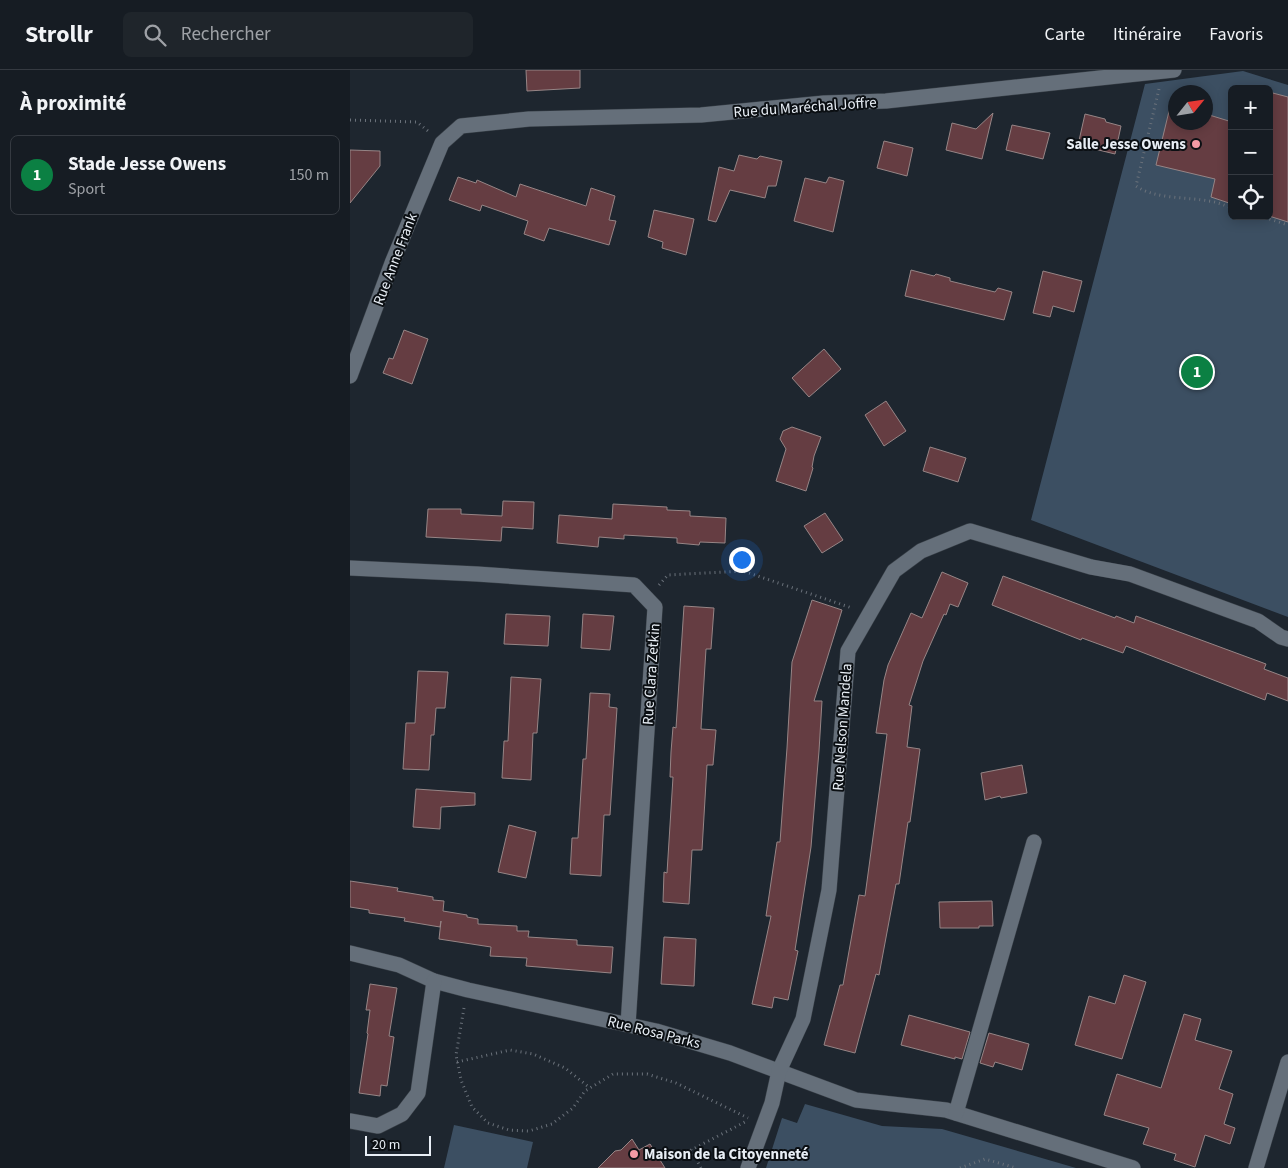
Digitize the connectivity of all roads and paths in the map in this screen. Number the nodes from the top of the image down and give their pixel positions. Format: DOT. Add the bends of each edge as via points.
graph roads {
  1 [pos="1169,71"];
  2 [pos="350,120"];
  3 [pos="442,143"];
  4 [pos="1228,207"];
  5 [pos="1272,220"];
  6 [pos="1288,225"];
  7 [pos="350,376"];
  8 [pos="350,568"];
  9 [pos="647,599"];
  10 [pos="869,614"];
  11 [pos="1288,639"];
  12 [pos="1034,842"];
  13 [pos="350,953"];
  14 [pos="434,981"];
  15 [pos="468,990"];
  16 [pos="628,1026"];
  17 [pos="457,1062"];
  18 [pos="1288,1062"];
  19 [pos="779,1072"];
  20 [pos="590,1088"];
  21 [pos="956,1113"];
  22 [pos="350,1121"];
  23 [pos="701,1168"];
  24 [pos="748,1168"];
  25 [pos="960,1168"];
  26 [pos="1016,1168"];
  27 [pos="1133,1168"];
  28 [pos="1256,1168"];
  1 -- 3 [label="street, Rue du Maréchal Joffre" via="886,101 824,103 701,115 529,119 462,126"];
  1 -- 4 [label="path" via="1136,186 1165,196 1210,201"];
  2 -- 3 [label="path" via="417,122"];
  3 -- 7 [label="street, Rue Anne Frank"];
  5 -- 6 [label="path"];
  8 -- 9 [label="street" via="634,585"];
  9 -- 10 [label="path" via="668,575 743,571"];
  9 -- 16 [label="street, Rue Clara Zetkin" via="655,607"];
  10 -- 11 [label="street, Rue Nelson Mandela" via="894,571 921,551 970,531 1130,574 1258,621"];
  10 -- 19 [label="street, Rue Nelson Mandela" via="848,651 830,890 803,1019"];
  12 -- 21 [label="street"];
  13 -- 14 [label="street, Rue Rosa Parks" via="399,965"];
  14 -- 15 [label="street, Rue Rosa Parks"];
  14 -- 22 [label="street" via="418,1093 402,1114 378,1126"];
  15 -- 16 [label="street, Rue Rosa Parks"];
  15 -- 17 [label="path"];
  16 -- 19 [label="street, Rue Rosa Parks" via="730,1053"];
  17 -- 20 [label="path" via="510,1050 533,1054 565,1068"];
  17 -- 20 [label="path" via="472,1107 488,1123 510,1130 529,1131 552,1124 574,1108"];
  18 -- 28 [label="street"];
  19 -- 21 [label="street, Rue Rosa Parks" via="856,1100"];
  19 -- 24 [label="street, Rue Nelson Mandela" via="772,1103"];
  20 -- 23 [label="path" via="613,1074 646,1074 676,1083 750,1119 691,1150"];
  21 -- 27 [label="street, Rue Rosa Parks"];
  25 -- 26 [label="path" via="985,1159"];
}
